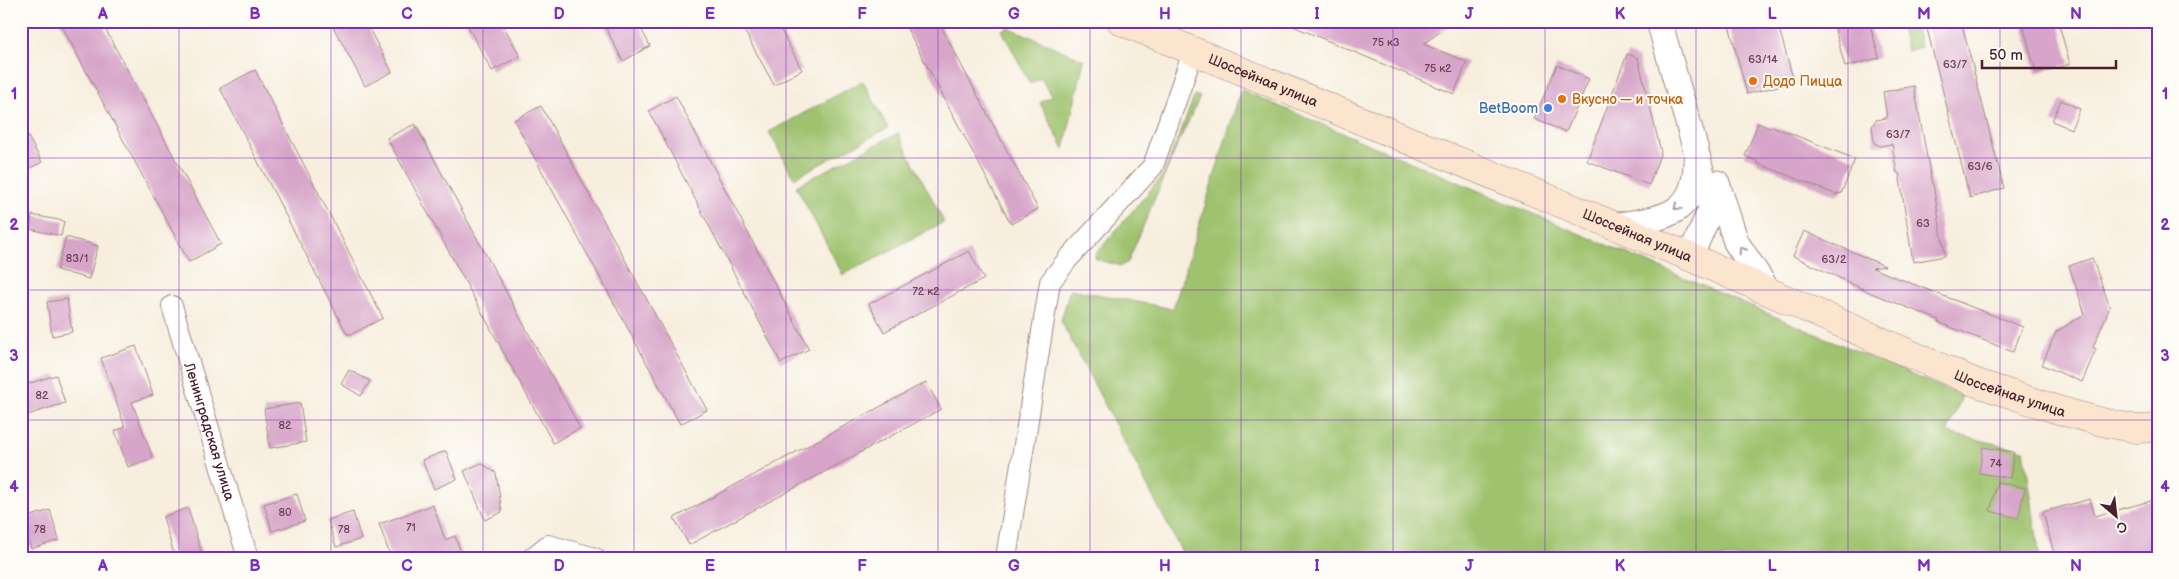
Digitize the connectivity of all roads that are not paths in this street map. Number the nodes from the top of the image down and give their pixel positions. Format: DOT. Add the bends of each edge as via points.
graph roads {
  1 [pos="1121,21"];
  2 [pos="1659,21"];
  3 [pos="1193,52"];
  4 [pos="1695,147"];
  5 [pos="1614,226"];
  6 [pos="1690,257"];
  7 [pos="1768,291"];
  8 [pos="172,306"];
  9 [pos="2158,428"];
  10 [pos="591,556"];
  11 [pos="248,558"];
  12 [pos="532,558"];
  13 [pos="1006,558"];
  1 -- 3 [label="main road, Шоссейная улица"];
  2 -- 4 [label="street"];
  3 -- 5 [label="main road, Шоссейная улица"];
  3 -- 13 [label="street" via="1153,166 1050,282"];
  4 -- 5 [label="street, one-way" via="1693,186 1679,207 1665,217"];
  4 -- 6 [label="street" via="1711,209"];
  7 -- 4 [label="street, one-way" via="1736,242 1716,179"];
  5 -- 6 [label="main road, Шоссейная улица"];
  6 -- 7 [label="main road, Шоссейная улица"];
  7 -- 9 [label="main road, Шоссейная улица" via="2012,396 2102,422 2137,429"];
  8 -- 11 [label="street, Ленинградская улица"];
  10 -- 12 [label="street" via="548,545"];
}
